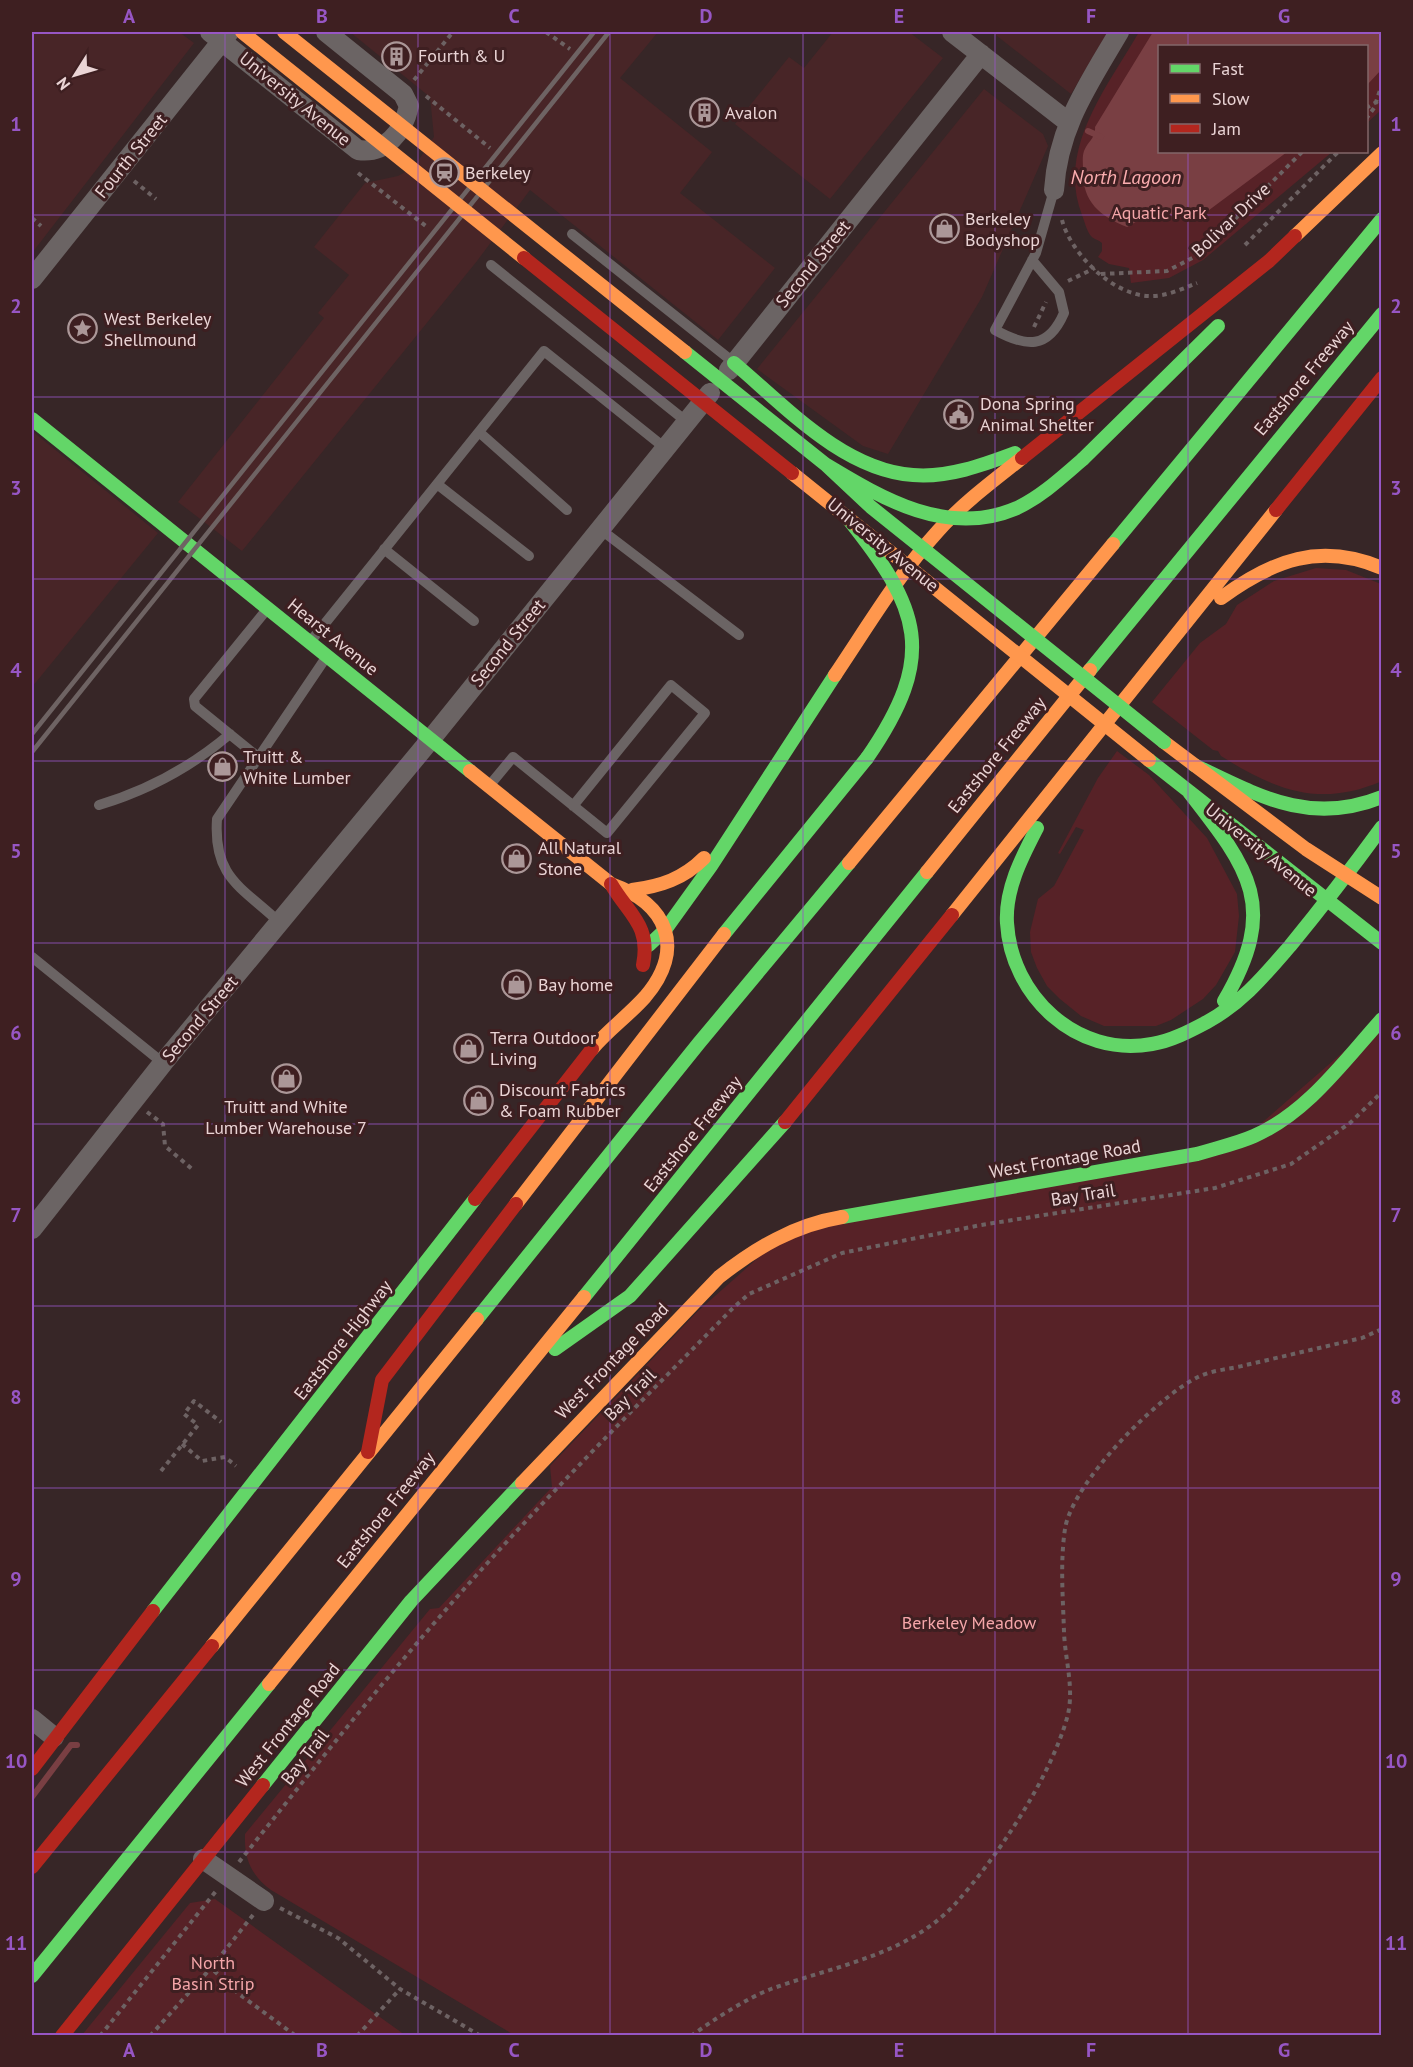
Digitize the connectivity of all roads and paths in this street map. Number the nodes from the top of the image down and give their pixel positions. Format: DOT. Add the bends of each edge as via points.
graph roads {
  1 [pos="242,32"];
  2 [pos="284,32"];
  3 [pos="326,32"];
  4 [pos="453,32"];
  5 [pos="546,32"];
  6 [pos="952,32"];
  7 [pos="1119,32"];
  8 [pos="220,35"];
  9 [pos="570,49"];
  10 [pos="981,54"];
  11 [pos="1382,84"];
  12 [pos="403,94"];
  13 [pos="425,96"];
  14 [pos="1382,99"];
  15 [pos="1368,107"];
  16 [pos="1368,116"];
  17 [pos="1068,122"];
  18 [pos="490,148"];
  19 [pos="1301,153"];
  20 [pos="1337,153"];
  21 [pos="1382,153"];
  22 [pos="358,173"];
  23 [pos="134,180"];
  24 [pos="1054,190"];
  25 [pos="1341,193"];
  26 [pos="156,199"];
  27 [pos="32,218"];
  28 [pos="1382,219"];
  29 [pos="41,226"];
  30 [pos="427,227"];
  31 [pos="572,234"];
  32 [pos="1240,250"];
  33 [pos="1032,260"];
  34 [pos="491,265"];
  35 [pos="1101,274"];
  36 [pos="32,279"];
  37 [pos="1199,282"];
  38 [pos="1243,300"];
  39 [pos="1382,314"];
  40 [pos="1228,315"];
  41 [pos="734,363"];
  42 [pos="1382,378"];
  43 [pos="1081,414"];
  44 [pos="32,419"];
  45 [pos="687,422"];
  46 [pos="479,432"];
  47 [pos="665,448"];
  48 [pos="825,464"];
  49 [pos="437,484"];
  50 [pos="567,510"];
  51 [pos="846,516"];
  52 [pos="600,529"];
  53 [pos="384,549"];
  54 [pos="529,556"];
  55 [pos="1382,568"];
  56 [pos="268,608"];
  57 [pos="474,621"];
  58 [pos="739,635"];
  59 [pos="310,642"];
  60 [pos="327,656"];
  61 [pos="1159,657"];
  62 [pos="230,734"];
  63 [pos="1094,737"];
  64 [pos="431,739"];
  65 [pos="258,757"];
  66 [pos="1194,765"];
  67 [pos="489,786"];
  68 [pos="1189,792"];
  69 [pos="1382,797"];
  70 [pos="751,801"];
  71 [pos="99,805"];
  72 [pos="573,806"];
  73 [pos="1382,827"];
  74 [pos="1346,876"];
  75 [pos="611,884"];
  76 [pos="632,890"];
  77 [pos="1382,898"];
  78 [pos="1328,902"];
  79 [pos="279,922"];
  80 [pos="665,930"];
  81 [pos="1382,943"];
  82 [pos="649,945"];
  83 [pos="32,957"];
  84 [pos="637,973"];
  85 [pos="613,1007"];
  86 [pos="1382,1019"];
  87 [pos="1196,1028"];
  88 [pos="603,1036"];
  89 [pos="163,1063"];
  90 [pos="1382,1092"];
  91 [pos="133,1101"];
  92 [pos="192,1169"];
  93 [pos="32,1229"];
  94 [pos="1382,1329"];
  95 [pos="519,1375"];
  96 [pos="220,1422"];
  97 [pos="182,1444"];
  98 [pos="367,1457"];
  99 [pos="161,1470"];
  100 [pos="256,1481"];
  101 [pos="32,1719"];
  102 [pos="54,1737"];
  103 [pos="32,1769"];
  104 [pos="203,1859"];
  105 [pos="32,1867"];
  106 [pos="228,1876"];
  107 [pos="264,1901"];
  108 [pos="211,1968"];
  109 [pos="32,1976"];
  110 [pos="400,1989"];
  111 [pos="62,2036"];
  112 [pos="100,2036"];
  113 [pos="150,2036"];
  114 [pos="296,2036"];
  115 [pos="357,2036"];
  116 [pos="481,2036"];
  117 [pos="692,2036"];
  1 -- 51 [label="main road, University Avenue, bridge"];
  2 -- 48 [label="main road, University Avenue, bridge"];
  3 -- 12 [label="street"];
  4 -- 12 [label="path"];
  5 -- 9 [label="path"];
  6 -- 10 [label="street"];
  7 -- 17 [label="street"];
  8 -- 12 [label="street, University Avenue" via="358,150 382,148 393,138 409,106"];
  8 -- 36 [label="street, Fourth Street"];
  10 -- 17 [label="street"];
  10 -- 41 [label="street, Second Street"];
  11 -- 16 [label="path, bridge"];
  13 -- 18 [label="path"];
  14 -- 15 [label="path"];
  17 -- 24 [label="street" via="1060,143"];
  19 -- 35 [label="path, Bolivar Drive" via="1200,254 1167,271"];
  20 -- 32 [label="path"];
  21 -- 25 [label="main road"];
  22 -- 30 [label="path"];
  23 -- 26 [label="path"];
  24 -- 33 [label="lane"];
  24 -- 35 [label="path" via="1064,227 1074,245"];
  25 -- 38 [label="main road"];
  25 -- 43 [label="main road" via="1269,261"];
  27 -- 29 [label="path"];
  28 -- 98 [label="main road" via="676,1071"];
  31 -- 41 [label="lane"];
  33 -- 33 [label="lane" via="1059,292 1064,313 1052,334 1027,344 995,330"];
  34 -- 45 [label="lane"];
  35 -- 37 [label="path" via="1120,288 1148,296 1175,292"];
  39 -- 95 [label="main road, Eastshore Freeway" via="1188,547"];
  40 -- 48 [label="main road, bridge" via="1051,488 991,517 937,519 902,507"];
  41 -- 43 [label="main road" via="842,448 876,466 910,475 955,472 991,462 1041,440"];
  41 -- 45 [label="street, Second Street"];
  42 -- 61 [label="main road"];
  43 -- 70 [label="main road" via="983,489 924,547"];
  44 -- 56 [label="main road, Hearst Avenue"];
  45 -- 47 [label="street, Second Street"];
  46 -- 47 [label="lane" via="544,351"];
  46 -- 49 [label="lane"];
  46 -- 50 [label="lane"];
  47 -- 52 [label="street, Second Street"];
  48 -- 66 [label="main road, University Avenue, bridge" via="871,507"];
  49 -- 53 [label="lane"];
  49 -- 54 [label="lane"];
  51 -- 68 [label="main road, University Avenue, bridge"];
  51 -- 98 [label="main road, bridge" via="900,589 909,613 913,665 901,705 867,758 696,968 382,1380"];
  52 -- 58 [label="lane"];
  52 -- 64 [label="street, Second Street"];
  53 -- 57 [label="lane"];
  53 -- 59 [label="lane"];
  55 -- 61 [label="main road" via="1333,554 1281,562 1250,577 1221,598"];
  56 -- 59 [label="main road, Hearst Avenue"];
  56 -- 62 [label="lane" via="194,699 195,706"];
  59 -- 60 [label="main road, Hearst Avenue"];
  60 -- 64 [label="main road, Hearst Avenue"];
  60 -- 65 [label="lane"];
  61 -- 63 [label="main road"];
  62 -- 65 [label="lane"];
  62 -- 71 [label="lane" via="198,761 134,795"];
  63 -- 87 [label="main road" via="1039,825 1018,868 1007,910 1013,960 1028,992 1048,1015 1063,1028 1092,1041 1115,1046 1152,1045"];
  63 -- 95 [label="main road" via="736,1179 630,1296"];
  64 -- 67 [label="main road, Hearst Avenue"];
  64 -- 79 [label="street, Second Street"];
  65 -- 79 [label="lane" via="217,819 216,835 225,872"];
  66 -- 69 [label="main road" via="1274,800 1307,809 1350,808"];
  66 -- 74 [label="main road, University Avenue"];
  67 -- 72 [label="lane" via="513,756"];
  67 -- 75 [label="main road, Hearst Avenue"];
  68 -- 78 [label="main road, University Avenue"];
  68 -- 87 [label="main road" via="1241,862 1254,911 1252,942 1243,968 1224,1001"];
  70 -- 76 [label="main road" via="688,874 667,885"];
  70 -- 80 [label="main road"];
  72 -- 72 [label="lane" via="608,833 705,713 671,685"];
  73 -- 74 [label="main road"];
  74 -- 77 [label="main road, University Avenue"];
  74 -- 78 [label="main road"];
  75 -- 76 [label="main road, Hearst Avenue"];
  75 -- 82 [label="main road, Hearst Avenue" via="620,902 644,928"];
  76 -- 80 [label="main road, Hearst Avenue" via="658,913"];
  78 -- 81 [label="main road, University Avenue"];
  78 -- 87 [label="main road" via="1250,991"];
  79 -- 89 [label="street, Second Street"];
  80 -- 82 [label="main road"];
  80 -- 88 [label="main road, Eastshore Highway" via="668,946 662,971 626,1016"];
  82 -- 84 [label="main road"];
  83 -- 89 [label="lane"];
  85 -- 88 [label="main road"];
  86 -- 104 [label="main road, West Frontage Road" via="1306,1102 1268,1130 1240,1142 1179,1158 833,1218 786,1233 743,1257 690,1305 411,1600"];
  88 -- 100 [label="main road, Eastshore Highway"];
  89 -- 91 [label="street, Second Street"];
  90 -- 106 [label="path, Bay Trail" via="1350,1123 1291,1164 1215,1188 981,1225 842,1253 749,1294 561,1484 444,1611 347,1725"];
  91 -- 92 [label="path" via="162,1124 165,1146"];
  91 -- 93 [label="street, Second Street"];
  94 -- 117 [label="path" via="1362,1338 1199,1377 1155,1408 1117,1446 1084,1484 1065,1526 1062,1581 1070,1681 1068,1716 1049,1768 1013,1827 955,1904 915,1936 856,1962 769,1989"];
  95 -- 109 [label="main road, Eastshore Freeway"];
  96 -- 97 [label="path" via="194,1401 184,1414 198,1425"];
  97 -- 99 [label="path"];
  97 -- 100 [label="path" via="202,1461 225,1458"];
  98 -- 105 [label="main road"];
  100 -- 102 [label="main road, Eastshore Highway"];
  101 -- 102 [label="street"];
  102 -- 103 [label="main road, Eastshore Highway"];
  104 -- 106 [label="street"];
  104 -- 111 [label="main road, West Frontage Road"];
  106 -- 107 [label="street"];
  106 -- 112 [label="path, Bay Trail"];
  107 -- 108 [label="path"];
  107 -- 110 [label="path" via="338,1938"];
  108 -- 113 [label="path"];
  108 -- 114 [label="path"];
  110 -- 115 [label="path"];
  110 -- 116 [label="path"];
}
